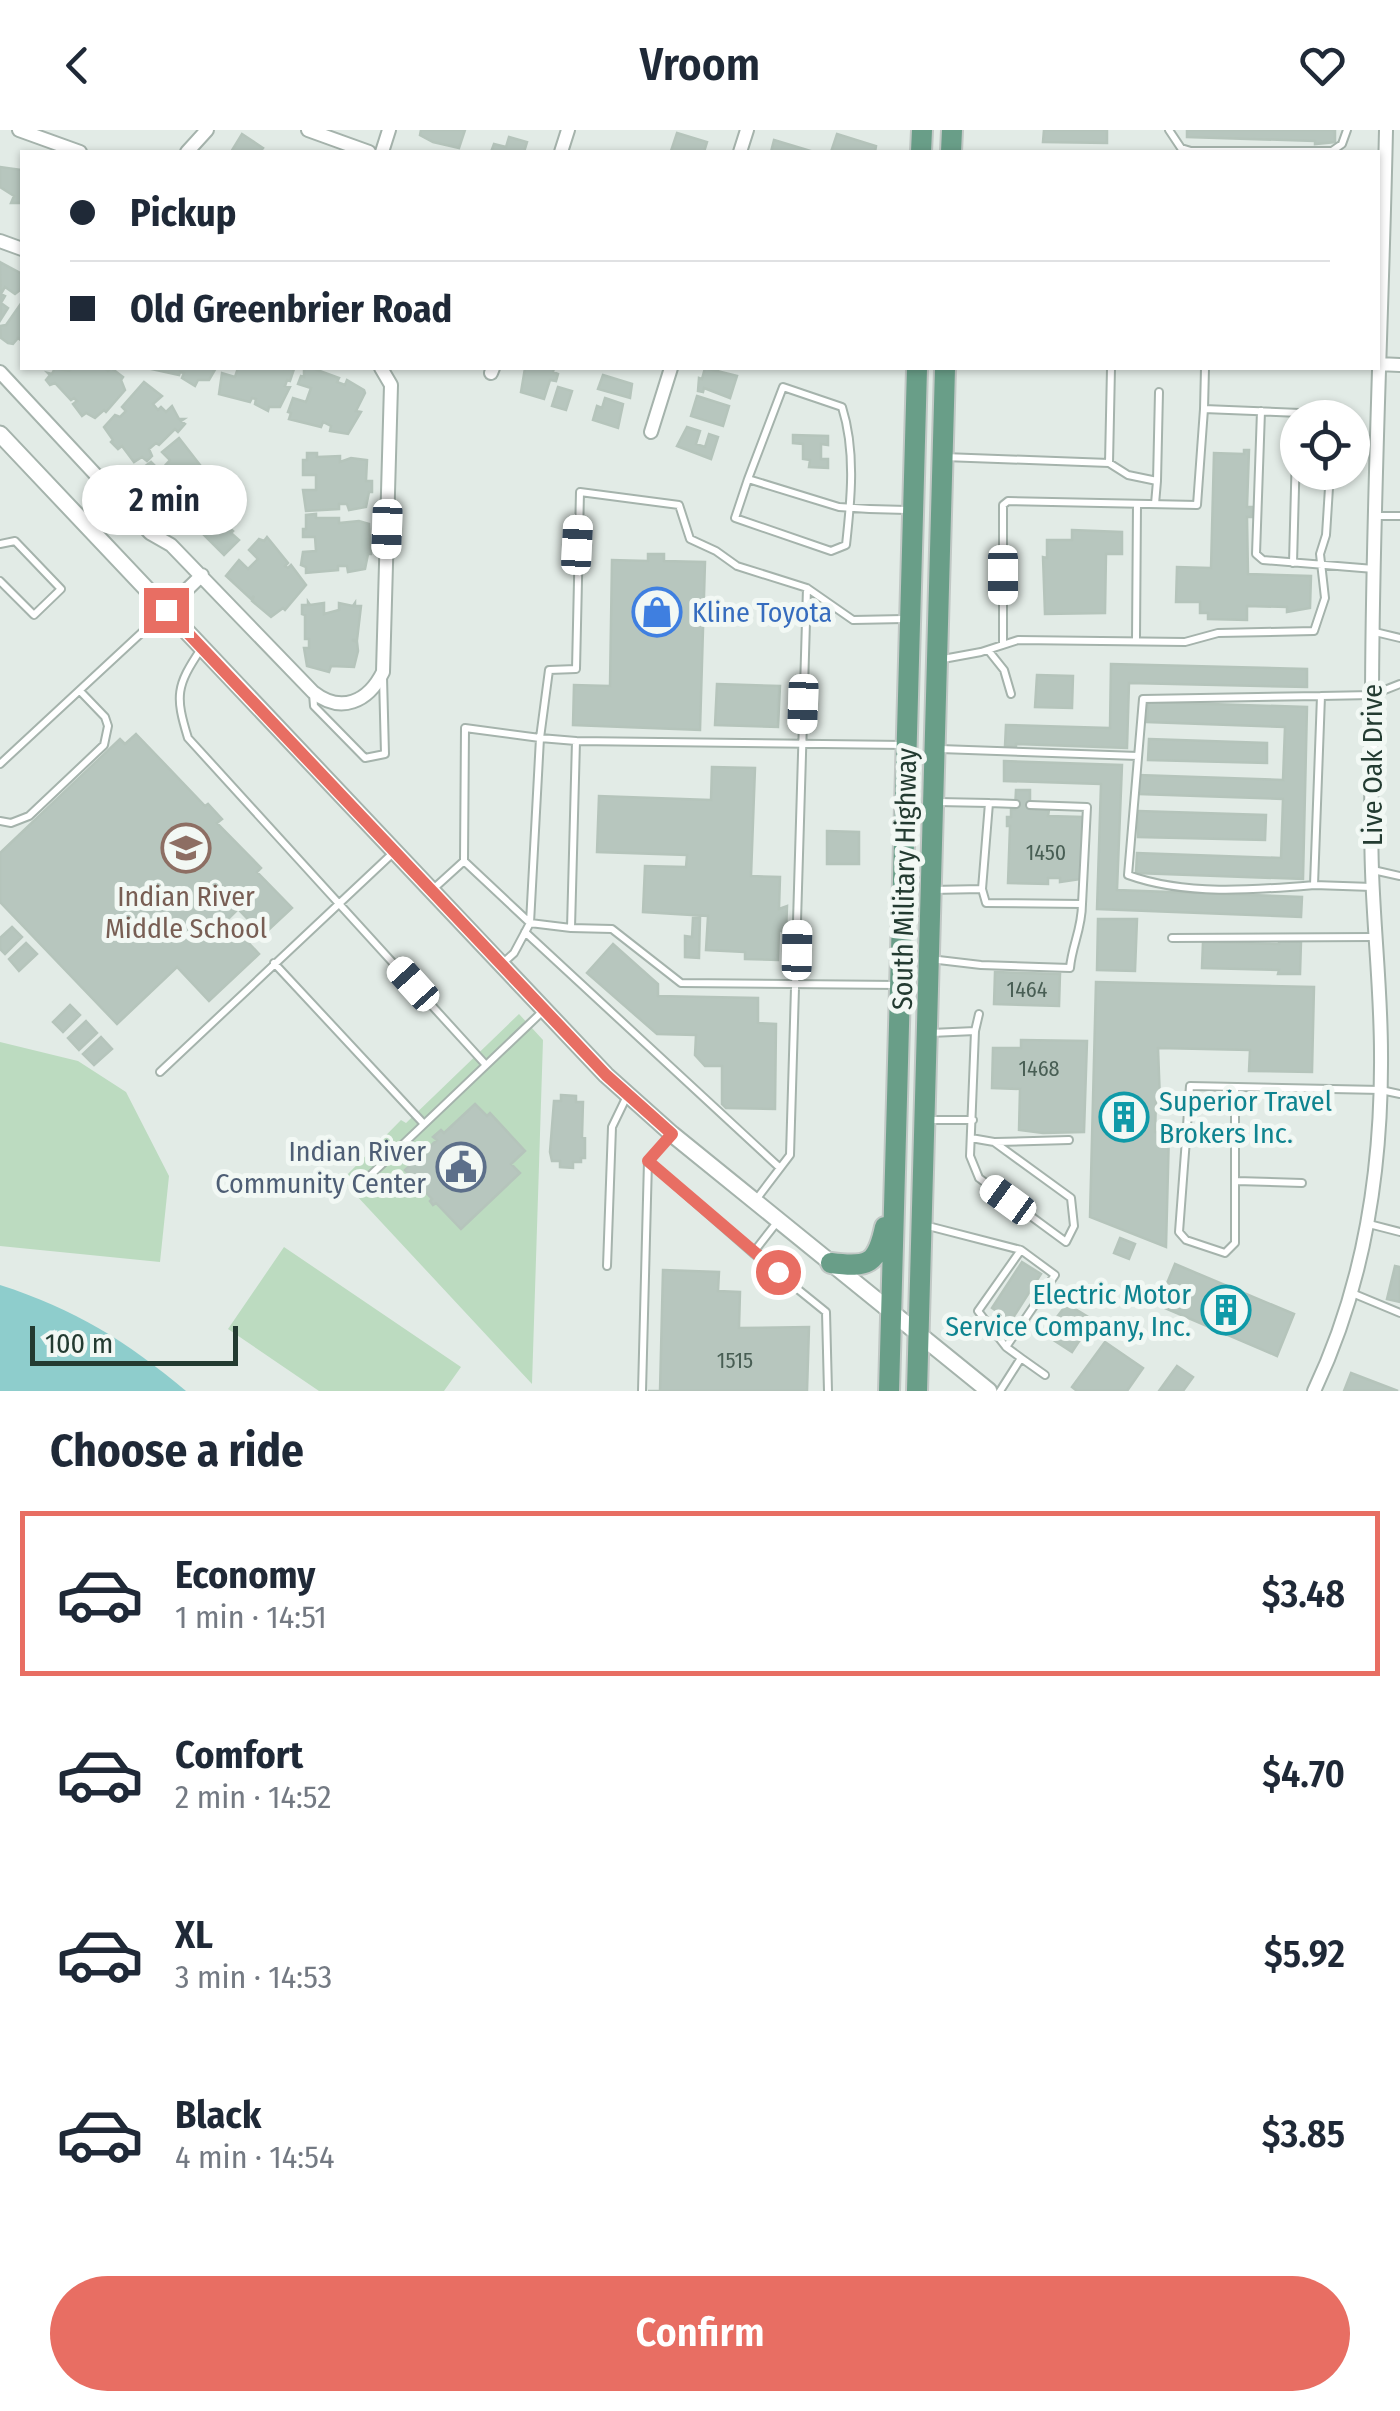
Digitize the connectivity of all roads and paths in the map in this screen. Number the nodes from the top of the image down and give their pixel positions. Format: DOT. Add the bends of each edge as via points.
graph roads {
  1 [pos="19,130"];
  2 [pos="207,130"];
  3 [pos="308,130"];
  4 [pos="1169,130"];
  5 [pos="1347,130"];
  6 [pos="1386,130"];
  7 [pos="74,150"];
  8 [pos="190,150"];
  9 [pos="363,150"];
  10 [pos="1185,150"];
  11 [pos="1333,150"];
  12 [pos="1380,331"];
  13 [pos="382,370"];
  14 [pos="671,370"];
  15 [pos="916,370"];
  16 [pos="946,370"];
  17 [pos="1111,370"];
  18 [pos="1205,370"];
  19 [pos="1379,370"];
  20 [pos="0,372"];
  21 [pos="1159,392"];
  22 [pos="1204,409"];
  23 [pos="1261,411"];
  24 [pos="1280,412"];
  25 [pos="651,432"];
  26 [pos="3,443"];
  27 [pos="943,456"];
  28 [pos="1109,463"];
  29 [pos="748,479"];
  30 [pos="1157,481"];
  31 [pos="1295,490"];
  32 [pos="1329,490"];
  33 [pos="1138,504"];
  34 [pos="1155,504"];
  35 [pos="850,508"];
  36 [pos="913,510"];
  37 [pos="1376,516"];
  38 [pos="1400,516"];
  39 [pos="0,544"];
  40 [pos="1293,563"];
  41 [pos="1322,566"];
  42 [pos="1375,569"];
  43 [pos="202,576"];
  44 [pos="0,581"];
  45 [pos="807,588"];
  46 [pos="166,610"];
  47 [pos="910,618"];
  48 [pos="1374,632"];
  49 [pos="1400,638"];
  50 [pos="1136,640"];
  51 [pos="1003,645"];
  52 [pos="202,648"];
  53 [pos="988,650"];
  54 [pos="909,659"];
  55 [pos="937,660"];
  56 [pos="383,672"];
  57 [pos="1400,684"];
  58 [pos="80,691"];
  59 [pos="313,692"];
  60 [pos="1011,694"];
  61 [pos="1320,696"];
  62 [pos="1372,696"];
  63 [pos="540,738"];
  64 [pos="576,741"];
  65 [pos="802,742"];
  66 [pos="907,745"];
  67 [pos="934,748"];
  68 [pos="1138,756"];
  69 [pos="0,764"];
  70 [pos="933,802"];
  71 [pos="989,803"];
  72 [pos="1016,804"];
  73 [pos="1030,805"];
  74 [pos="0,820"];
  75 [pos="394,852"];
  76 [pos="464,861"];
  77 [pos="1372,870"];
  78 [pos="1400,876"];
  79 [pos="1314,885"];
  80 [pos="1373,887"];
  81 [pos="931,890"];
  82 [pos="982,890"];
  83 [pos="431,891"];
  84 [pos="340,903"];
  85 [pos="1082,904"];
  86 [pos="530,923"];
  87 [pos="571,928"];
  88 [pos="525,932"];
  89 [pos="1376,936"];
  90 [pos="1172,938"];
  91 [pos="929,959"];
  92 [pos="274,963"];
  93 [pos="502,966"];
  94 [pos="796,984"];
  95 [pos="900,985"];
  96 [pos="544,1010"];
  97 [pos="979,1014"];
  98 [pos="975,1030"];
  99 [pos="927,1033"];
  100 [pos="486,1065"];
  101 [pos="160,1072"];
  102 [pos="1235,1088"];
  103 [pos="1381,1090"];
  104 [pos="628,1094"];
  105 [pos="1400,1094"];
  106 [pos="926,1120"];
  107 [pos="972,1120"];
  108 [pos="424,1124"];
  109 [pos="672,1134"];
  110 [pos="971,1138"];
  111 [pos="1069,1140"];
  112 [pos="994,1142"];
  113 [pos="648,1161"];
  114 [pos="780,1168"];
  115 [pos="1236,1182"];
  116 [pos="1302,1183"];
  117 [pos="356,1188"];
  118 [pos="754,1202"];
  119 [pos="894,1212"];
  120 [pos="778,1220"];
  121 [pos="1368,1224"];
  122 [pos="923,1225"];
  123 [pos="1400,1232"];
  124 [pos="1021,1250"];
  125 [pos="753,1253"];
  126 [pos="831,1263"];
  127 [pos="607,1266"];
  128 [pos="1033,1286"];
  129 [pos="993,1290"];
  130 [pos="1350,1292"];
  131 [pos="1043,1293"];
  132 [pos="1001,1294"];
  133 [pos="1019,1307"];
  134 [pos="891,1311"];
  135 [pos="1029,1313"];
  136 [pos="1400,1313"];
  137 [pos="918,1334"];
  138 [pos="1006,1347"];
  139 [pos="1020,1358"];
  140 [pos="1045,1375"];
  141 [pos="642,1391"];
  142 [pos="828,1391"];
  143 [pos="889,1391"];
  144 [pos="917,1391"];
  145 [pos="989,1391"];
  146 [pos="1000,1391"];
  147 [pos="1314,1391"];
  1 -- 7 [label="street"];
  2 -- 8 [label="street"];
  3 -- 9 [label="street"];
  4 -- 10 [label="lane"];
  5 -- 11 [label="lane"];
  6 -- 12 [label="street, Live Oak Drive"];
  13 -- 56 [label="street" via="391,385"];
  14 -- 25 [label="street"];
  15 -- 36 [label="main road, South Military Highway"];
  16 -- 27 [label="main road, South Military Highway"];
  17 -- 28 [label="lane"];
  18 -- 22 [label="lane"];
  19 -- 37 [label="street, Live Oak Drive"];
  20 -- 43 [label="street" via="150,533"];
  21 -- 30 [label="lane"];
  22 -- 23 [label="lane"];
  22 -- 34 [label="lane" via="1197,505"];
  23 -- 24 [label="lane"];
  23 -- 40 [label="lane" via="1256,554"];
  26 -- 46 [label="street"];
  27 -- 28 [label="lane"];
  27 -- 55 [label="main road, South Military Highway"];
  28 -- 30 [label="lane"];
  29 -- 35 [label="lane"];
  29 -- 35 [label="lane" via="736,518 831,551 846,545"];
  29 -- 35 [label="lane" via="783,387 842,407 850,433"];
  30 -- 34 [label="lane"];
  31 -- 40 [label="lane"];
  32 -- 41 [label="lane"];
  33 -- 34 [label="lane"];
  33 -- 50 [label="lane"];
  33 -- 51 [label="lane" via="1003,505"];
  35 -- 36 [label="lane"];
  36 -- 47 [label="main road, South Military Highway"];
  37 -- 38 [label="lane"];
  37 -- 42 [label="street, Live Oak Drive"];
  39 -- 44 [label="lane" via="14,541 60,589 34,615"];
  40 -- 41 [label="lane"];
  41 -- 42 [label="lane"];
  41 -- 50 [label="lane" via="1324,598 1314,631"];
  42 -- 48 [label="street, Live Oak Drive"];
  43 -- 46 [label="street"];
  43 -- 59 [label="street"];
  45 -- 47 [label="lane" via="853,620"];
  45 -- 63 [label="lane" via="736,566 690,539 679,505 580,492 576,669 549,670"];
  45 -- 65 [label="lane"];
  46 -- 52 [label="street"];
  46 -- 58 [label="lane"];
  47 -- 54 [label="main road, South Military Highway"];
  48 -- 49 [label="lane"];
  48 -- 62 [label="street, Live Oak Drive"];
  50 -- 51 [label="lane"];
  51 -- 53 [label="lane"];
  52 -- 75 [label="street"];
  52 -- 84 [label="lane" via="178,690 188,738"];
  53 -- 55 [label="lane"];
  53 -- 60 [label="lane"];
  54 -- 55 [label="street"];
  54 -- 66 [label="main road, South Military Highway"];
  55 -- 67 [label="main road, South Military Highway"];
  56 -- 59 [label="street" via="361,700 342,705"];
  56 -- 59 [label="lane" via="385,754 365,758 314,706"];
  57 -- 62 [label="lane"];
  58 -- 69 [label="lane"];
  58 -- 74 [label="lane" via="105,717 104,745 29,816"];
  61 -- 62 [label="lane"];
  61 -- 68 [label="lane" via="1143,699"];
  61 -- 79 [label="lane"];
  62 -- 77 [label="street, Live Oak Drive"];
  63 -- 64 [label="lane"];
  63 -- 76 [label="lane" via="465,728"];
  63 -- 86 [label="lane"];
  64 -- 65 [label="lane"];
  64 -- 87 [label="lane"];
  65 -- 66 [label="lane"];
  65 -- 94 [label="lane"];
  66 -- 95 [label="main road, South Military Highway"];
  67 -- 68 [label="lane"];
  67 -- 70 [label="main road, South Military Highway"];
  68 -- 79 [label="lane" via="1128,876 1158,886"];
  70 -- 71 [label="lane"];
  70 -- 81 [label="main road, South Military Highway"];
  71 -- 72 [label="lane"];
  71 -- 82 [label="lane"];
  73 -- 85 [label="lane" via="1088,807"];
  75 -- 83 [label="street"];
  75 -- 84 [label="lane"];
  76 -- 83 [label="lane"];
  76 -- 86 [label="lane"];
  77 -- 78 [label="lane"];
  77 -- 80 [label="street, Live Oak Drive"];
  79 -- 80 [label="lane"];
  80 -- 89 [label="street, Live Oak Drive"];
  81 -- 82 [label="lane"];
  81 -- 91 [label="main road, South Military Highway"];
  82 -- 85 [label="lane" via="986,904"];
  83 -- 93 [label="street"];
  84 -- 92 [label="lane"];
  84 -- 100 [label="lane"];
  85 -- 91 [label="lane" via="1070,968"];
  86 -- 87 [label="lane"];
  86 -- 88 [label="lane"];
  87 -- 94 [label="lane" via="612,929 681,983"];
  88 -- 93 [label="lane"];
  88 -- 114 [label="lane"];
  89 -- 90 [label="lane"];
  89 -- 103 [label="street, Live Oak Drive"];
  91 -- 99 [label="main road, South Military Highway"];
  92 -- 101 [label="lane"];
  92 -- 108 [label="lane"];
  93 -- 96 [label="street"];
  94 -- 95 [label="lane"];
  94 -- 114 [label="lane" via="790,1155"];
  95 -- 119 [label="main road, South Military Highway"];
  96 -- 100 [label="lane"];
  96 -- 104 [label="street"];
  97 -- 98 [label="lane"];
  98 -- 99 [label="lane"];
  98 -- 107 [label="lane"];
  99 -- 106 [label="main road, South Military Highway"];
  100 -- 108 [label="lane"];
  102 -- 103 [label="lane"];
  102 -- 115 [label="lane"];
  102 -- 115 [label="lane" via="1190,1086 1179,1232 1186,1240 1226,1254 1235,1243"];
  103 -- 105 [label="lane"];
  103 -- 121 [label="street, Live Oak Drive"];
  104 -- 109 [label="street"];
  104 -- 127 [label="lane" via="612,1127"];
  106 -- 107 [label="lane"];
  106 -- 122 [label="main road, South Military Highway"];
  107 -- 110 [label="lane"];
  108 -- 117 [label="lane"];
  109 -- 113 [label="lane"];
  109 -- 118 [label="street"];
  110 -- 112 [label="lane"];
  110 -- 112 [label="lane" via="979,1178 1066,1242 1074,1226 1071,1198"];
  111 -- 112 [label="lane"];
  113 -- 125 [label="lane"];
  113 -- 141 [label="lane"];
  114 -- 118 [label="lane"];
  115 -- 116 [label="lane"];
  118 -- 120 [label="street"];
  119 -- 126 [label="main road" via="872,1260"];
  119 -- 134 [label="main road, South Military Highway"];
  120 -- 125 [label="lane"];
  120 -- 126 [label="street"];
  121 -- 123 [label="lane"];
  121 -- 130 [label="street, Live Oak Drive"];
  122 -- 124 [label="lane"];
  122 -- 137 [label="main road, South Military Highway"];
  124 -- 129 [label="lane"];
  124 -- 131 [label="lane" via="1055,1275"];
  125 -- 142 [label="lane" via="826,1312"];
  126 -- 134 [label="street"];
  128 -- 131 [label="lane"];
  129 -- 132 [label="lane"];
  129 -- 138 [label="lane" via="978,1311"];
  130 -- 136 [label="lane"];
  130 -- 147 [label="street, Live Oak Drive"];
  131 -- 135 [label="lane"];
  133 -- 135 [label="lane"];
  134 -- 137 [label="street"];
  134 -- 143 [label="main road, South Military Highway"];
  135 -- 138 [label="lane"];
  137 -- 144 [label="main road, South Military Highway"];
  137 -- 145 [label="street"];
  138 -- 139 [label="lane"];
  139 -- 140 [label="lane"];
  139 -- 146 [label="lane"];
}
